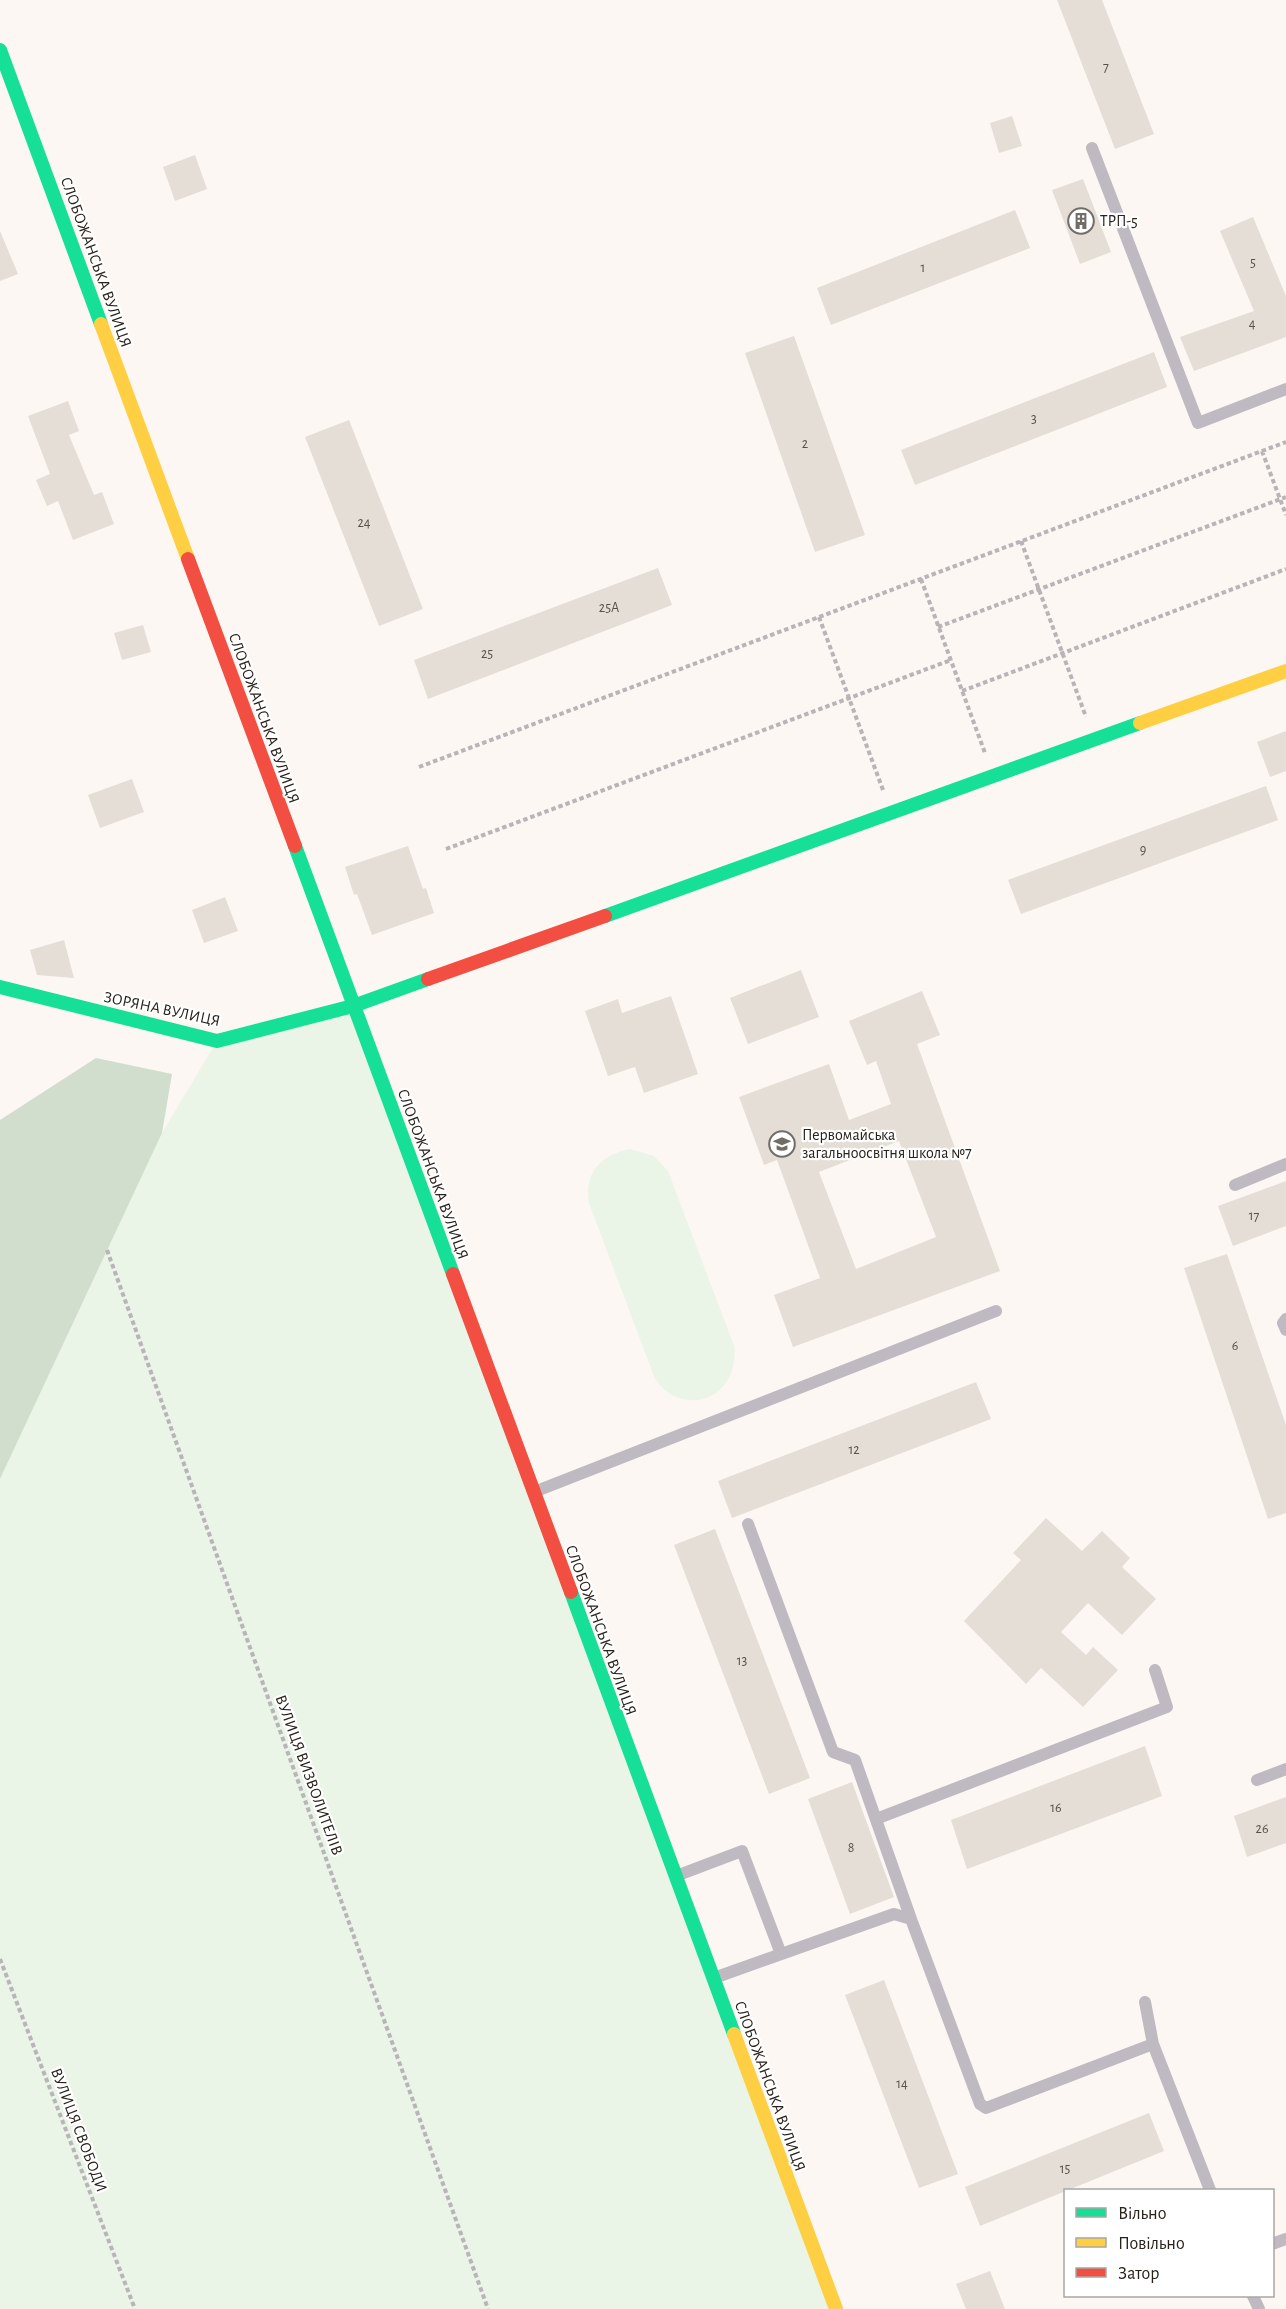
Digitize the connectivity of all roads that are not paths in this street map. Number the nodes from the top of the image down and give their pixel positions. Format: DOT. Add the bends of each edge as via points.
graph roads {
  1 [pos="0,50"];
  2 [pos="1092,148"];
  3 [pos="1286,389"];
  4 [pos="1286,671"];
  5 [pos="0,987"];
  6 [pos="353,1006"];
  7 [pos="1286,1164"];
  8 [pos="1235,1185"];
  9 [pos="996,1311"];
  10 [pos="1286,1319"];
  11 [pos="1286,1330"];
  12 [pos="533,1492"];
  13 [pos="747,1524"];
  14 [pos="1155,1670"];
  15 [pos="1286,1769"];
  16 [pos="1257,1780"];
  17 [pos="876,1819"];
  18 [pos="675,1877"];
  19 [pos="911,1918"];
  20 [pos="781,1954"];
  21 [pos="713,1979"];
  22 [pos="1145,2002"];
  23 [pos="1153,2043"];
  24 [pos="1210,2189"];
  25 [pos="836,2309"];
  1 -- 6 [label="street, СЛОБОЖАНСЬКА ВУЛИЦЯ"];
  2 -- 3 [label="lane" via="1198,423"];
  4 -- 6 [label="street, ЗОРЯНА ВУЛИЦЯ"];
  5 -- 6 [label="street, ЗОРЯНА ВУЛИЦЯ" via="217,1041"];
  6 -- 12 [label="street, СЛОБОЖАНСЬКА ВУЛИЦЯ"];
  7 -- 8 [label="lane"];
  9 -- 12 [label="lane"];
  10 -- 11 [label="lane"];
  12 -- 18 [label="street, СЛОБОЖАНСЬКА ВУЛИЦЯ"];
  13 -- 17 [label="lane" via="833,1752 855,1760"];
  14 -- 17 [label="lane" via="1167,1707"];
  15 -- 16 [label="lane"];
  17 -- 19 [label="lane"];
  18 -- 20 [label="lane" via="742,1851"];
  18 -- 21 [label="street, СЛОБОЖАНСЬКА ВУЛИЦЯ"];
  19 -- 20 [label="lane" via="894,1914"];
  19 -- 23 [label="lane" via="980,2104 986,2108"];
  20 -- 21 [label="lane"];
  21 -- 25 [label="street, СЛОБОЖАНСЬКА ВУЛИЦЯ"];
  22 -- 23 [label="lane"];
  23 -- 24 [label="lane"];
}
